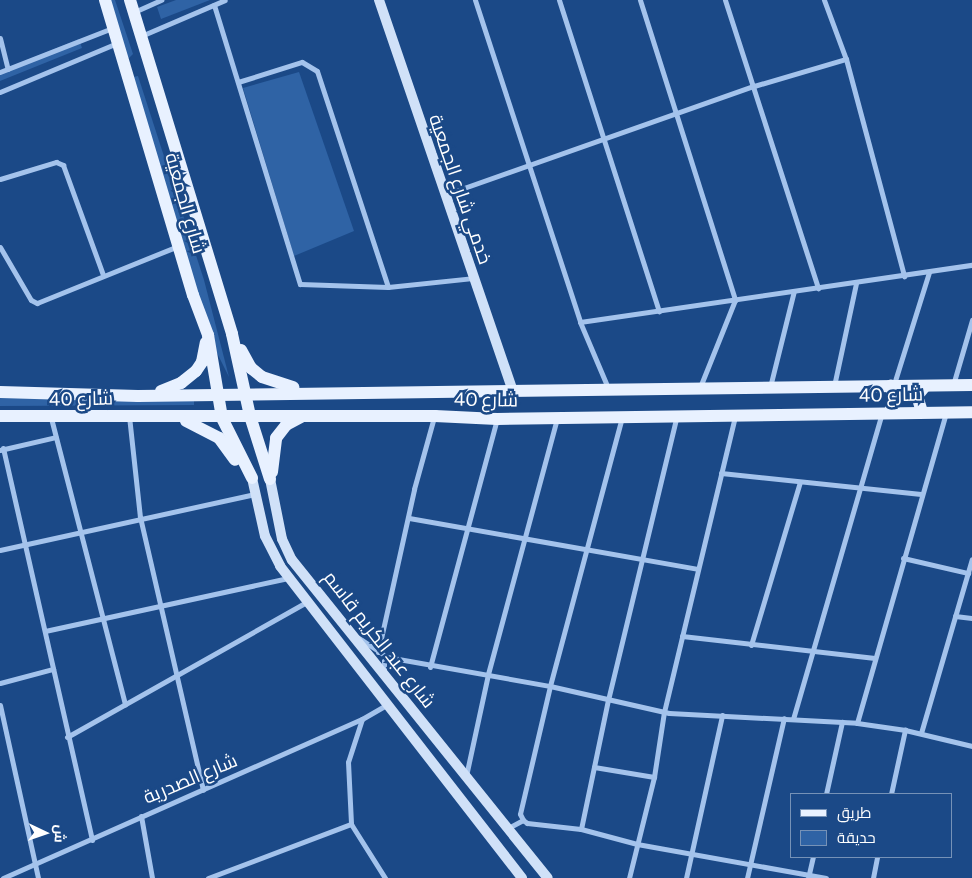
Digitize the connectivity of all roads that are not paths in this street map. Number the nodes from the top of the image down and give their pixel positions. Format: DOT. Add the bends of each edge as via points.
graph roads {
  1 [pos="161,0"];
  2 [pos="225,0"];
  3 [pos="379,0"];
  4 [pos="475,0"];
  5 [pos="559,0"];
  6 [pos="640,0"];
  7 [pos="725,0"];
  8 [pos="824,0"];
  9 [pos="106,1"];
  10 [pos="214,5"];
  11 [pos="132,6"];
  12 [pos="114,27"];
  13 [pos="141,36"];
  14 [pos="0,38"];
  15 [pos="120,42"];
  16 [pos="846,59"];
  17 [pos="8,69"];
  18 [pos="0,72"];
  19 [pos="238,82"];
  20 [pos="754,86"];
  21 [pos="0,92"];
  22 [pos="676,113"];
  23 [pos="604,138"];
  24 [pos="530,166"];
  25 [pos="0,179"];
  26 [pos="444,195"];
  27 [pos="179,246"];
  28 [pos="0,247"];
  29 [pos="972,265"];
  30 [pos="929,272"];
  31 [pos="103,275"];
  32 [pos="904,276"];
  33 [pos="473,278"];
  34 [pos="856,283"];
  35 [pos="388,287"];
  36 [pos="818,288"];
  37 [pos="794,292"];
  38 [pos="735,300"];
  39 [pos="659,311"];
  40 [pos="972,320"];
  41 [pos="580,322"];
  42 [pos="232,334"];
  43 [pos="208,335"];
  44 [pos="972,385"];
  45 [pos="834,386"];
  46 [pos="892,386"];
  47 [pos="925,386"];
  48 [pos="953,386"];
  49 [pos="700,387"];
  50 [pos="770,387"];
  51 [pos="608,388"];
  52 [pos="512,389"];
  53 [pos="0,392"];
  54 [pos="246,392"];
  55 [pos="310,392"];
  56 [pos="218,393"];
  57 [pos="138,396"];
  58 [pos="922,412"];
  59 [pos="946,412"];
  60 [pos="972,412"];
  61 [pos="885,413"];
  62 [pos="735,414"];
  63 [pos="318,415"];
  64 [pos="0,416"];
  65 [pos="129,416"];
  66 [pos="250,416"];
  67 [pos="435,416"];
  68 [pos="149,417"];
  69 [pos="622,417"];
  70 [pos="677,417"];
  71 [pos="51,418"];
  72 [pos="222,418"];
  73 [pos="557,418"];
  74 [pos="497,419"];
  75 [pos="56,437"];
  76 [pos="2,449"];
  77 [pos="721,474"];
  78 [pos="252,478"];
  79 [pos="270,479"];
  80 [pos="800,482"];
  81 [pos="861,488"];
  82 [pos="255,494"];
  83 [pos="921,494"];
  84 [pos="140,517"];
  85 [pos="409,518"];
  86 [pos="79,530"];
  87 [pos="467,530"];
  88 [pos="524,540"];
  89 [pos="26,544"];
  90 [pos="0,550"];
  91 [pos="589,550"];
  92 [pos="903,558"];
  93 [pos="972,559"];
  94 [pos="643,560"];
  95 [pos="698,569"];
  96 [pos="968,573"];
  97 [pos="290,578"];
  98 [pos="308,601"];
  99 [pos="160,604"];
  100 [pos="955,616"];
  101 [pos="102,618"];
  102 [pos="972,618"];
  103 [pos="45,631"];
  104 [pos="354,634"];
  105 [pos="682,636"];
  106 [pos="751,645"];
  107 [pos="813,651"];
  108 [pos="378,652"];
  109 [pos="396,658"];
  110 [pos="875,658"];
  111 [pos="430,667"];
  112 [pos="53,669"];
  113 [pos="488,674"];
  114 [pos="178,676"];
  115 [pos="386,677"];
  116 [pos="0,682"];
  117 [pos="550,686"];
  118 [pos="608,700"];
  119 [pos="388,704"];
  120 [pos="125,705"];
  121 [pos="0,706"];
  122 [pos="664,712"];
  123 [pos="722,715"];
  124 [pos="784,718"];
  125 [pos="362,719"];
  126 [pos="793,719"];
  127 [pos="842,722"];
  128 [pos="857,722"];
  129 [pos="905,730"];
  130 [pos="921,733"];
  131 [pos="67,737"];
  132 [pos="972,746"];
  133 [pos="594,767"];
  134 [pos="654,777"];
  135 [pos="465,779"];
  136 [pos="204,790"];
  137 [pos="826,793"];
  138 [pos="891,793"];
  139 [pos="141,816"];
  140 [pos="522,820"];
  141 [pos="351,824"];
  142 [pos="508,828"];
  143 [pos="581,829"];
  144 [pos="92,840"];
  145 [pos="637,844"];
  146 [pos="691,854"];
  147 [pos="813,858"];
  148 [pos="877,858"];
  149 [pos="750,864"];
  150 [pos="36,865"];
  151 [pos="808,876"];
  152 [pos="3,878"];
  153 [pos="38,878"];
  154 [pos="152,878"];
  155 [pos="208,878"];
  156 [pos="385,878"];
  157 [pos="522,878"];
  158 [pos="548,878"];
  159 [pos="629,878"];
  160 [pos="686,878"];
  161 [pos="747,878"];
  162 [pos="826,878"];
  163 [pos="873,878"];
  1 -- 11 [label="street"];
  2 -- 10 [label="street"];
  3 -- 26 [label="main road, خدمي شارع الجمعية"];
  4 -- 24 [label="street"];
  5 -- 23 [label="street"];
  6 -- 22 [label="street"];
  7 -- 20 [label="street"];
  8 -- 16 [label="street"];
  9 -- 12 [label="main road, شارع الجمعية"];
  10 -- 13 [label="street"];
  10 -- 19 [label="street"];
  11 -- 13 [label="main road, شارع الجمعية"];
  12 -- 15 [label="main road, شارع الجمعية"];
  12 -- 17 [label="street"];
  13 -- 42 [label="main road, شارع الجمعية"];
  14 -- 17 [label="street"];
  15 -- 21 [label="street"];
  15 -- 27 [label="main road, شارع الجمعية"];
  16 -- 20 [label="street"];
  16 -- 32 [label="street"];
  17 -- 18 [label="street"];
  19 -- 35 [label="street" via="297,281 304,286"];
  19 -- 35 [label="street" via="302,62 317,71"];
  20 -- 22 [label="street"];
  20 -- 36 [label="street"];
  22 -- 23 [label="street"];
  22 -- 38 [label="street"];
  23 -- 24 [label="street"];
  23 -- 39 [label="street"];
  24 -- 26 [label="street"];
  24 -- 41 [label="street"];
  25 -- 31 [label="street" via="56,162 63,165"];
  26 -- 33 [label="main road, خدمي شارع الجمعية"];
  27 -- 31 [label="street"];
  27 -- 43 [label="main road, شارع الجمعية"];
  28 -- 31 [label="street" via="34,302"];
  29 -- 30 [label="street"];
  30 -- 32 [label="street"];
  30 -- 46 [label="street"];
  32 -- 34 [label="street"];
  33 -- 35 [label="street"];
  33 -- 52 [label="main road, خدمي شارع الجمعية"];
  34 -- 36 [label="street"];
  34 -- 45 [label="street"];
  36 -- 37 [label="street"];
  37 -- 38 [label="street"];
  37 -- 50 [label="street"];
  38 -- 39 [label="street"];
  38 -- 49 [label="street"];
  39 -- 41 [label="street"];
  40 -- 48 [label="street"];
  41 -- 51 [label="street"];
  42 -- 54 [label="main road, شارع الجمعية"];
  42 -- 55 [label="main road" via="248,364 262,378"];
  43 -- 56 [label="main road, شارع الجمعية"];
  43 -- 57 [label="main road" via="202,362 188,379"];
  44 -- 48 [label="main road, شارع 40"];
  45 -- 46 [label="main road, شارع 40"];
  45 -- 50 [label="main road, شارع 40"];
  46 -- 47 [label="main road, شارع 40"];
  46 -- 61 [label="main road" via="895,401"];
  47 -- 48 [label="main road, شارع 40"];
  47 -- 58 [label="main road" via="918,396"];
  49 -- 50 [label="main road, شارع 40"];
  49 -- 51 [label="main road, شارع 40"];
  51 -- 52 [label="main road, شارع 40"];
  52 -- 55 [label="main road, شارع 40"];
  53 -- 57 [label="main road, شارع 40"];
  54 -- 55 [label="main road, شارع 40"];
  54 -- 56 [label="main road, شارع 40"];
  54 -- 66 [label="main road, شارع عبد الكريم قاسم"];
  56 -- 57 [label="main road, شارع 40"];
  56 -- 72 [label="main road, شارع الجمعية"];
  58 -- 59 [label="main road, شارع 40"];
  58 -- 61 [label="main road, شارع 40"];
  59 -- 60 [label="main road, شارع 40"];
  59 -- 83 [label="street"];
  61 -- 62 [label="main road, شارع 40"];
  61 -- 81 [label="street"];
  62 -- 70 [label="main road, شارع 40"];
  62 -- 77 [label="street"];
  63 -- 66 [label="main road, شارع 40"];
  63 -- 67 [label="main road, شارع 40"];
  63 -- 79 [label="main road" via="293,420 280,431 273,446"];
  64 -- 71 [label="main road, شارع 40"];
  65 -- 68 [label="main road, شارع 40"];
  65 -- 71 [label="main road, شارع 40"];
  65 -- 84 [label="street"];
  66 -- 72 [label="main road, شارع 40"];
  66 -- 79 [label="main road, شارع عبد الكريم قاسم"];
  67 -- 74 [label="main road, شارع 40"];
  67 -- 85 [label="street"];
  68 -- 72 [label="main road, شارع 40"];
  68 -- 78 [label="main road" via="184,421 209,430"];
  69 -- 70 [label="main road, شارع 40"];
  69 -- 73 [label="main road, شارع 40"];
  69 -- 91 [label="street"];
  70 -- 94 [label="street"];
  71 -- 75 [label="street"];
  72 -- 78 [label="main road, شارع عبد الكريم قاسم"];
  73 -- 74 [label="main road, شارع 40"];
  73 -- 88 [label="street"];
  74 -- 87 [label="street"];
  75 -- 76 [label="street"];
  75 -- 86 [label="street"];
  76 -- 89 [label="street"];
  77 -- 80 [label="street"];
  77 -- 95 [label="street"];
  78 -- 82 [label="main road, شارع عبد الكريم قاسم"];
  79 -- 104 [label="main road, شارع عبد الكريم قاسم" via="282,539 292,560"];
  80 -- 81 [label="street"];
  80 -- 106 [label="street"];
  81 -- 83 [label="street"];
  81 -- 107 [label="street"];
  82 -- 84 [label="street"];
  82 -- 97 [label="main road, شارع عبد الكريم قاسم" via="268,545"];
  83 -- 92 [label="street"];
  84 -- 86 [label="street"];
  84 -- 99 [label="street"];
  85 -- 87 [label="street"];
  85 -- 108 [label="street"];
  86 -- 89 [label="street"];
  86 -- 101 [label="street"];
  87 -- 88 [label="street"];
  87 -- 111 [label="street"];
  88 -- 91 [label="street"];
  88 -- 113 [label="street"];
  89 -- 90 [label="street"];
  89 -- 103 [label="street"];
  91 -- 94 [label="street"];
  91 -- 117 [label="street"];
  92 -- 96 [label="street"];
  92 -- 110 [label="street"];
  93 -- 96 [label="street"];
  94 -- 95 [label="street"];
  94 -- 118 [label="street"];
  95 -- 105 [label="street"];
  96 -- 100 [label="street"];
  97 -- 98 [label="main road, شارع عبد الكريم قاسم"];
  97 -- 99 [label="street"];
  98 -- 114 [label="street"];
  98 -- 119 [label="main road, شارع عبد الكريم قاسم"];
  99 -- 101 [label="street"];
  99 -- 114 [label="street"];
  100 -- 102 [label="street"];
  100 -- 130 [label="street"];
  101 -- 103 [label="street"];
  101 -- 120 [label="street"];
  103 -- 112 [label="street"];
  104 -- 108 [label="street"];
  104 -- 115 [label="main road, شارع عبد الكريم قاسم"];
  105 -- 106 [label="street"];
  105 -- 122 [label="street"];
  106 -- 107 [label="street"];
  107 -- 110 [label="street"];
  107 -- 126 [label="street"];
  108 -- 109 [label="street"];
  109 -- 111 [label="street"];
  109 -- 115 [label="street" via="384,661"];
  110 -- 128 [label="street"];
  111 -- 113 [label="street"];
  112 -- 116 [label="street"];
  112 -- 131 [label="street"];
  113 -- 117 [label="street"];
  113 -- 135 [label="street"];
  114 -- 120 [label="street"];
  114 -- 136 [label="street"];
  115 -- 135 [label="main road, شارع عبد الكريم قاسم"];
  117 -- 118 [label="street"];
  117 -- 140 [label="street" via="520,814"];
  118 -- 122 [label="street"];
  118 -- 133 [label="street"];
  119 -- 125 [label="street, شارع الصدرية"];
  119 -- 157 [label="main road, شارع عبد الكريم قاسم"];
  120 -- 131 [label="street"];
  121 -- 150 [label="street"];
  122 -- 123 [label="street"];
  122 -- 134 [label="street"];
  123 -- 124 [label="street"];
  123 -- 146 [label="street"];
  124 -- 126 [label="street"];
  124 -- 149 [label="street"];
  125 -- 136 [label="street, شارع الصدرية"];
  125 -- 141 [label="street" via="348,762"];
  126 -- 127 [label="street"];
  127 -- 128 [label="street"];
  127 -- 137 [label="street"];
  128 -- 129 [label="street"];
  129 -- 130 [label="street"];
  129 -- 138 [label="street"];
  130 -- 132 [label="street"];
  131 -- 144 [label="street"];
  133 -- 134 [label="street"];
  133 -- 143 [label="street"];
  134 -- 145 [label="street"];
  135 -- 142 [label="main road, شارع عبد الكريم قاسم"];
  136 -- 139 [label="street, شارع الصدرية"];
  139 -- 144 [label="street, شارع الصدرية"];
  139 -- 154 [label="street"];
  140 -- 142 [label="street"];
  140 -- 143 [label="street"];
  141 -- 155 [label="street"];
  141 -- 156 [label="street"];
  142 -- 158 [label="main road, شارع عبد الكريم قاسم"];
  143 -- 145 [label="street"];
  144 -- 150 [label="street, شارع الصدرية"];
  145 -- 146 [label="street"];
  145 -- 159 [label="street"];
  146 -- 149 [label="street"];
  146 -- 160 [label="street"];
  147 -- 151 [label="street"];
  148 -- 163 [label="street"];
  149 -- 151 [label="street"];
  149 -- 161 [label="street"];
  150 -- 152 [label="street, شارع الصدرية"];
  150 -- 153 [label="street"];
  151 -- 162 [label="street"];
}
